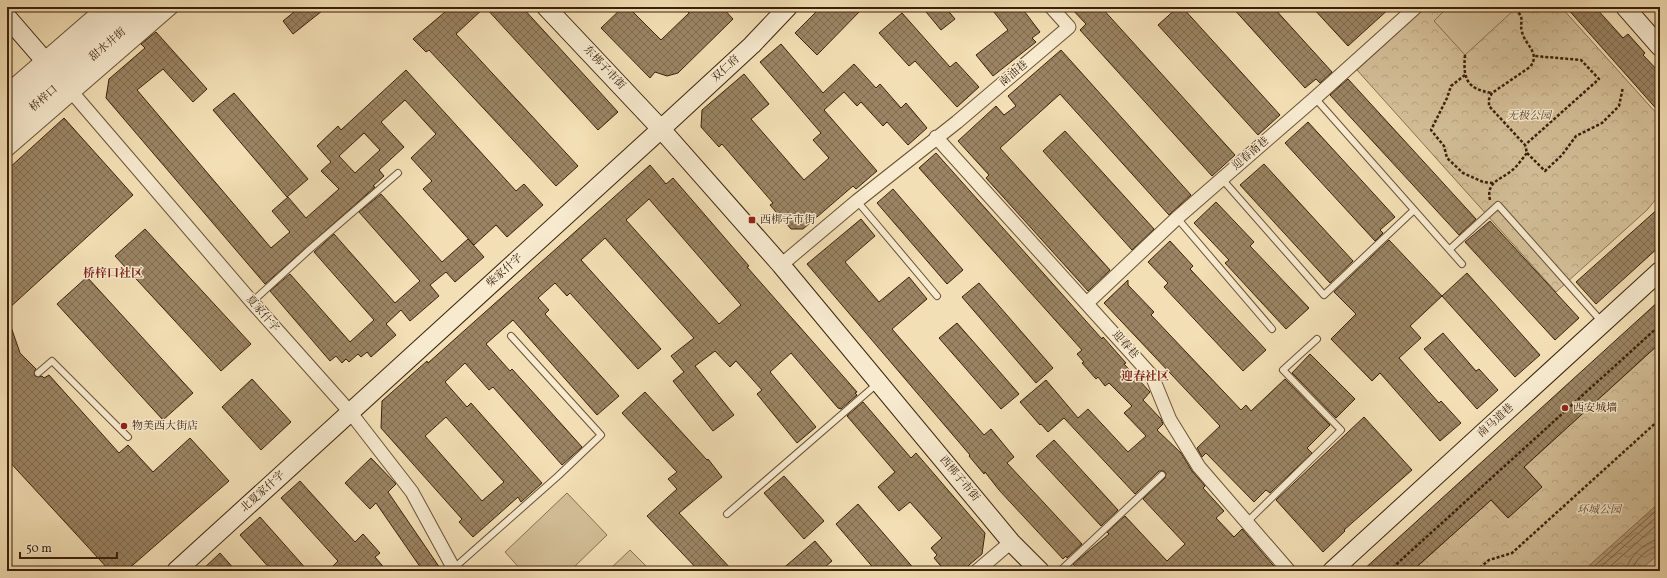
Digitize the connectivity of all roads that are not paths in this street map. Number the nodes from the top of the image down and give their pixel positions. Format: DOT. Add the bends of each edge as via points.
graph roads {
  1 [pos="104,7"];
  2 [pos="125,7"];
  3 [pos="152,7"];
  4 [pos="172,7"];
  5 [pos="546,7"];
  6 [pos="788,7"];
  7 [pos="1051,7"];
  8 [pos="1416,7"];
  9 [pos="1625,7"];
  10 [pos="7,17"];
  11 [pos="1660,47"];
  12 [pos="48,64"];
  13 [pos="68,88"];
  14 [pos="7,91"];
  15 [pos="1315,98"];
  16 [pos="7,108"];
  17 [pos="661,129"];
  18 [pos="7,131"];
  19 [pos="936,137"];
  20 [pos="7,150"];
  21 [pos="398,173"];
  22 [pos="1222,179"];
  23 [pos="857,200"];
  24 [pos="1414,210"];
  25 [pos="1177,218"];
  26 [pos="1450,250"];
  27 [pos="1462,264"];
  28 [pos="781,265"];
  29 [pos="1660,271"];
  30 [pos="937,296"];
  31 [pos="252,302"];
  32 [pos="1087,303"];
  33 [pos="1603,324"];
  34 [pos="1272,329"];
  35 [pos="511,336"];
  36 [pos="1317,339"];
  37 [pos="38,373"];
  38 [pos="879,382"];
  39 [pos="350,412"];
  40 [pos="128,437"];
  41 [pos="1162,476"];
  42 [pos="727,514"];
  43 [pos="1246,523"];
  44 [pos="1012,542"];
  45 [pos="454,570"];
  46 [pos="176,571"];
  47 [pos="977,571"];
  48 [pos="1040,571"];
  49 [pos="1060,571"];
  50 [pos="1289,571"];
  51 [pos="1332,571"];
  1 -- 12 [label="street"];
  2 -- 12 [label="street, 甜水井街"];
  3 -- 13 [label="street, 甜水井街"];
  4 -- 13 [label="street"];
  5 -- 17 [label="street, 东梆子市街"];
  6 -- 17 [label="street, 双仁府" via="752,45"];
  7 -- 19 [label="street, 南油巷" via="1069,27 958,122"];
  8 -- 15 [label="street, 迎春南巷"];
  9 -- 11 [label="street"];
  10 -- 12 [label="street"];
  12 -- 13 [label="street, 夏家什字"];
  12 -- 14 [label="street"];
  12 -- 16 [label="street, 桥梓口"];
  13 -- 18 [label="street, 桥梓口"];
  13 -- 20 [label="street"];
  13 -- 31 [label="street, 夏家什字"];
  15 -- 22 [label="street, 迎春南巷"];
  15 -- 24 [label="lane"];
  17 -- 28 [label="street, 西梆子市街"];
  17 -- 39 [label="street, 柴家什字"];
  19 -- 23 [label="street"];
  19 -- 32 [label="street, 迎春巷"];
  21 -- 31 [label="lane"];
  22 -- 24 [label="lane" via="1324,295"];
  22 -- 25 [label="street, 迎春南巷"];
  23 -- 28 [label="street"];
  23 -- 30 [label="lane"];
  24 -- 26 [label="lane"];
  25 -- 32 [label="street, 迎春南巷"];
  25 -- 34 [label="lane"];
  26 -- 27 [label="lane"];
  26 -- 33 [label="lane" via="1498,205"];
  28 -- 38 [label="street, 西梆子市街"];
  29 -- 33 [label="street, 南马道巷"];
  31 -- 39 [label="street, 夏家什字"];
  32 -- 43 [label="street, 迎春巷" via="1152,376 1170,420 1199,467"];
  33 -- 51 [label="street, 南马道巷"];
  35 -- 45 [label="lane" via="601,435"];
  36 -- 43 [label="lane" via="1283,370 1341,430"];
  37 -- 40 [label="lane" via="52,361"];
  38 -- 42 [label="lane"];
  38 -- 44 [label="street, 西梆子市街"];
  39 -- 45 [label="street, 夏家什字" via="412,492"];
  39 -- 46 [label="street, 北夏家什字"];
  41 -- 49 [label="lane"];
  43 -- 50 [label="street, 迎春巷"];
  44 -- 47 [label="street"];
  44 -- 48 [label="street, 西梆子市街"];
}
